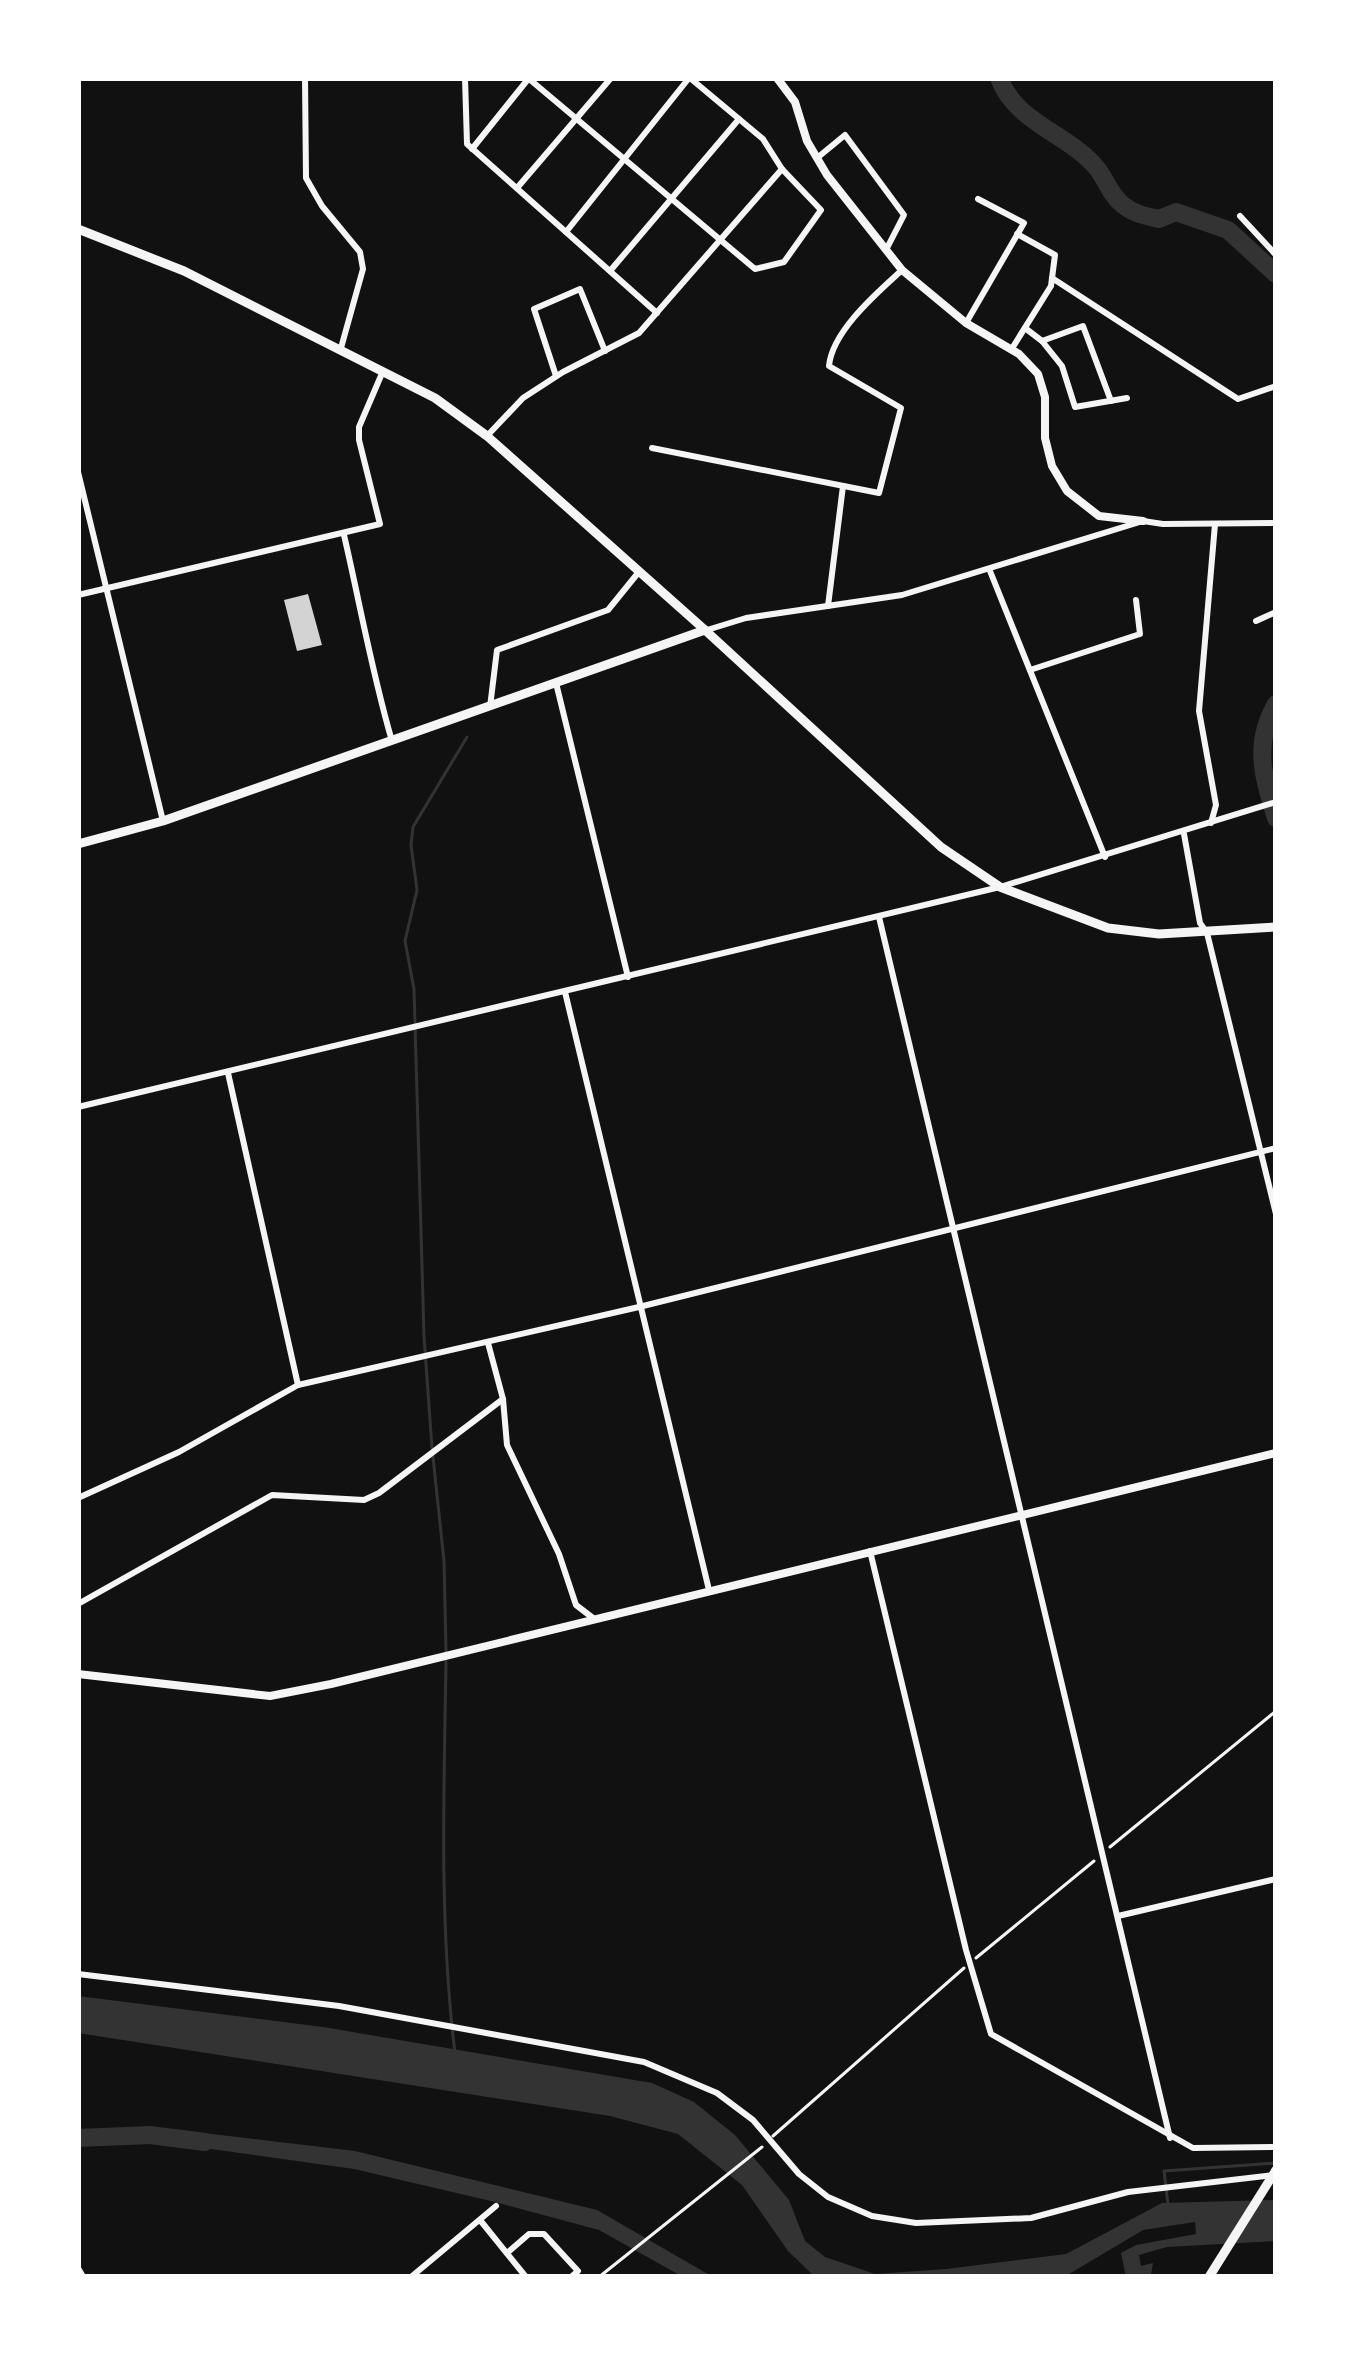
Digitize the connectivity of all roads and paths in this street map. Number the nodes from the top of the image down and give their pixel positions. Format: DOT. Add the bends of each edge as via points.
graph roads {
  1 [pos="305,78"];
  2 [pos="465,78"];
  3 [pos="528,78"];
  4 [pos="611,78"];
  5 [pos="690,78"];
  6 [pos="778,78"];
  7 [pos="577,119"];
  8 [pos="739,119"];
  9 [pos="472,148"];
  10 [pos="625,158"];
  11 [pos="817,158"];
  12 [pos="782,169"];
  13 [pos="517,188"];
  14 [pos="672,198"];
  15 [pos="978,199"];
  16 [pos="1240,216"];
  17 [pos="78,228"];
  18 [pos="566,232"];
  19 [pos="1017,234"];
  20 [pos="722,239"];
  21 [pos="886,250"];
  22 [pos="1276,255"];
  23 [pos="902,270"];
  24 [pos="610,271"];
  25 [pos="1052,278"];
  26 [pos="657,313"];
  27 [pos="966,323"];
  28 [pos="1025,328"];
  29 [pos="1042,341"];
  30 [pos="340,348"];
  31 [pos="1011,350"];
  32 [pos="605,351"];
  33 [pos="383,371"];
  34 [pos="556,376"];
  35 [pos="1276,386"];
  36 [pos="1127,398"];
  37 [pos="1112,401"];
  38 [pos="487,436"];
  39 [pos="652,448"];
  40 [pos="78,472"];
  41 [pos="843,486"];
  42 [pos="1143,520"];
  43 [pos="1276,523"];
  44 [pos="1215,524"];
  45 [pos="344,533"];
  46 [pos="990,571"];
  47 [pos="638,573"];
  48 [pos="107,589"];
  49 [pos="78,595"];
  50 [pos="1136,600"];
  51 [pos="828,606"];
  52 [pos="1276,612"];
  53 [pos="1256,621"];
  54 [pos="705,630"];
  55 [pos="1030,670"];
  56 [pos="556,683"];
  57 [pos="490,707"];
  58 [pos="392,741"];
  59 [pos="1276,802"];
  60 [pos="163,821"];
  61 [pos="1211,824"];
  62 [pos="1183,832"];
  63 [pos="78,844"];
  64 [pos="1105,857"];
  65 [pos="1000,887"];
  66 [pos="879,917"];
  67 [pos="1276,927"];
  68 [pos="1208,933"];
  69 [pos="628,977"];
  70 [pos="565,992"];
  71 [pos="228,1072"];
  72 [pos="78,1107"];
  73 [pos="1276,1148"];
  74 [pos="1261,1151"];
  75 [pos="1276,1214"];
  76 [pos="954,1228"];
  77 [pos="639,1307"];
  78 [pos="488,1342"];
  79 [pos="298,1385"];
  80 [pos="503,1399"];
  81 [pos="1276,1453"];
  82 [pos="78,1498"];
  83 [pos="1023,1514"];
  84 [pos="870,1551"];
  85 [pos="709,1590"];
  86 [pos="78,1604"];
  87 [pos="593,1618"];
  88 [pos="78,1674"];
  89 [pos="1276,1711"];
  90 [pos="1104,1852"];
  91 [pos="1276,1879"];
  92 [pos="1118,1916"];
  93 [pos="970,1964"];
  94 [pos="78,1974"];
  95 [pos="1170,2138"];
  96 [pos="770,2140"];
  97 [pos="1276,2147"];
  98 [pos="1275,2173"];
  99 [pos="496,2206"];
  100 [pos="480,2220"];
  101 [pos="507,2253"];
  102 [pos="411,2277"];
  103 [pos="526,2277"];
  104 [pos="571,2277"];
  105 [pos="599,2277"];
  106 [pos="1209,2277"];
  1 -- 30 [label="street" via="306,178 360,252 363,269"];
  2 -- 9 [label="street"];
  3 -- 7 [label="street"];
  3 -- 9 [label="street"];
  4 -- 7 [label="street"];
  5 -- 8 [label="street"];
  5 -- 10 [label="street"];
  6 -- 11 [label="street"];
  7 -- 10 [label="street"];
  7 -- 13 [label="street"];
  8 -- 12 [label="street"];
  8 -- 14 [label="street"];
  9 -- 13 [label="street"];
  10 -- 14 [label="street"];
  10 -- 18 [label="street"];
  11 -- 21 [label="street"];
  11 -- 21 [label="street" via="844,135 904,214"];
  12 -- 20 [label="street"];
  12 -- 20 [label="street" via="821,210 784,262 755,269"];
  13 -- 18 [label="street"];
  14 -- 20 [label="street"];
  14 -- 24 [label="street"];
  15 -- 19 [label="street" via="1024,223"];
  16 -- 22 [label="street"];
  17 -- 30 [label="main road"];
  18 -- 24 [label="street"];
  19 -- 25 [label="street" via="1055,255"];
  19 -- 27 [label="street"];
  20 -- 26 [label="street"];
  21 -- 23 [label="street"];
  23 -- 27 [label="street"];
  23 -- 41 [label="street" via="860,309 830,356 829,366 901,408 879,494"];
  24 -- 26 [label="street"];
  25 -- 28 [label="street"];
  25 -- 35 [label="street" via="1238,399"];
  26 -- 32 [label="street"];
  27 -- 31 [label="street"];
  28 -- 29 [label="street"];
  28 -- 31 [label="street"];
  29 -- 37 [label="street" via="1062,366 1076,406"];
  29 -- 37 [label="street" via="1083,326"];
  30 -- 33 [label="main road"];
  31 -- 42 [label="street" via="1038,374 1045,438 1067,491 1099,516"];
  32 -- 34 [label="street"];
  32 -- 34 [label="street" via="580,289 534,309"];
  33 -- 38 [label="main road"];
  33 -- 45 [label="street" via="359,427 380,524"];
  34 -- 38 [label="street"];
  36 -- 37 [label="street"];
  38 -- 47 [label="main road"];
  39 -- 41 [label="street"];
  40 -- 48 [label="street"];
  41 -- 51 [label="street"];
  42 -- 44 [label="street"];
  42 -- 46 [label="street"];
  43 -- 44 [label="street"];
  44 -- 61 [label="street" via="1199,711 1216,806"];
  45 -- 48 [label="street"];
  45 -- 58 [label="street"];
  46 -- 51 [label="street"];
  46 -- 55 [label="street"];
  47 -- 54 [label="main road"];
  47 -- 57 [label="street" via="608,610 497,650"];
  48 -- 49 [label="street"];
  48 -- 60 [label="street"];
  50 -- 55 [label="street" via="1140,634"];
  51 -- 54 [label="street"];
  52 -- 53 [label="street"];
  54 -- 56 [label="main road"];
  54 -- 65 [label="main road" via="941,847"];
  55 -- 64 [label="street"];
  56 -- 57 [label="main road"];
  56 -- 69 [label="street"];
  57 -- 58 [label="main road"];
  58 -- 60 [label="main road"];
  59 -- 61 [label="street"];
  60 -- 63 [label="main road"];
  61 -- 62 [label="street"];
  62 -- 64 [label="street"];
  62 -- 68 [label="street"];
  64 -- 65 [label="street"];
  65 -- 66 [label="street"];
  65 -- 68 [label="main road" via="1108,928"];
  66 -- 69 [label="street"];
  66 -- 76 [label="street"];
  67 -- 68 [label="main road"];
  68 -- 74 [label="street"];
  69 -- 70 [label="street"];
  70 -- 71 [label="street"];
  70 -- 77 [label="street"];
  71 -- 72 [label="street"];
  71 -- 79 [label="street"];
  73 -- 74 [label="street"];
  74 -- 75 [label="street"];
  74 -- 76 [label="street"];
  76 -- 77 [label="street"];
  76 -- 83 [label="street"];
  77 -- 78 [label="street"];
  77 -- 85 [label="street"];
  78 -- 79 [label="street"];
  78 -- 80 [label="street"];
  79 -- 82 [label="street"];
  80 -- 86 [label="street" via="379,1493 272,1495"];
  80 -- 87 [label="street" via="507,1445 576,1605"];
  81 -- 83 [label="street"];
  83 -- 84 [label="street"];
  83 -- 90 [label="street"];
  84 -- 85 [label="street"];
  84 -- 93 [label="street"];
  85 -- 87 [label="street"];
  87 -- 88 [label="street" via="270,1696"];
  89 -- 90 [label="path"];
  90 -- 92 [label="street"];
  90 -- 93 [label="path"];
  91 -- 92 [label="street"];
  92 -- 95 [label="street"];
  93 -- 95 [label="street" via="991,2034"];
  93 -- 96 [label="path"];
  94 -- 96 [label="street" via="340,2006 644,2062 717,2093"];
  95 -- 97 [label="street" via="1193,2148"];
  96 -- 98 [label="street" via="828,2197 916,2224 1031,2218 1128,2192"];
  96 -- 105 [label="path"];
  98 -- 106 [label="main road"];
  99 -- 100 [label="street"];
  100 -- 101 [label="street"];
  100 -- 102 [label="street"];
  101 -- 103 [label="street"];
  101 -- 104 [label="street" via="529,2234 544,2234 578,2271"];
}
